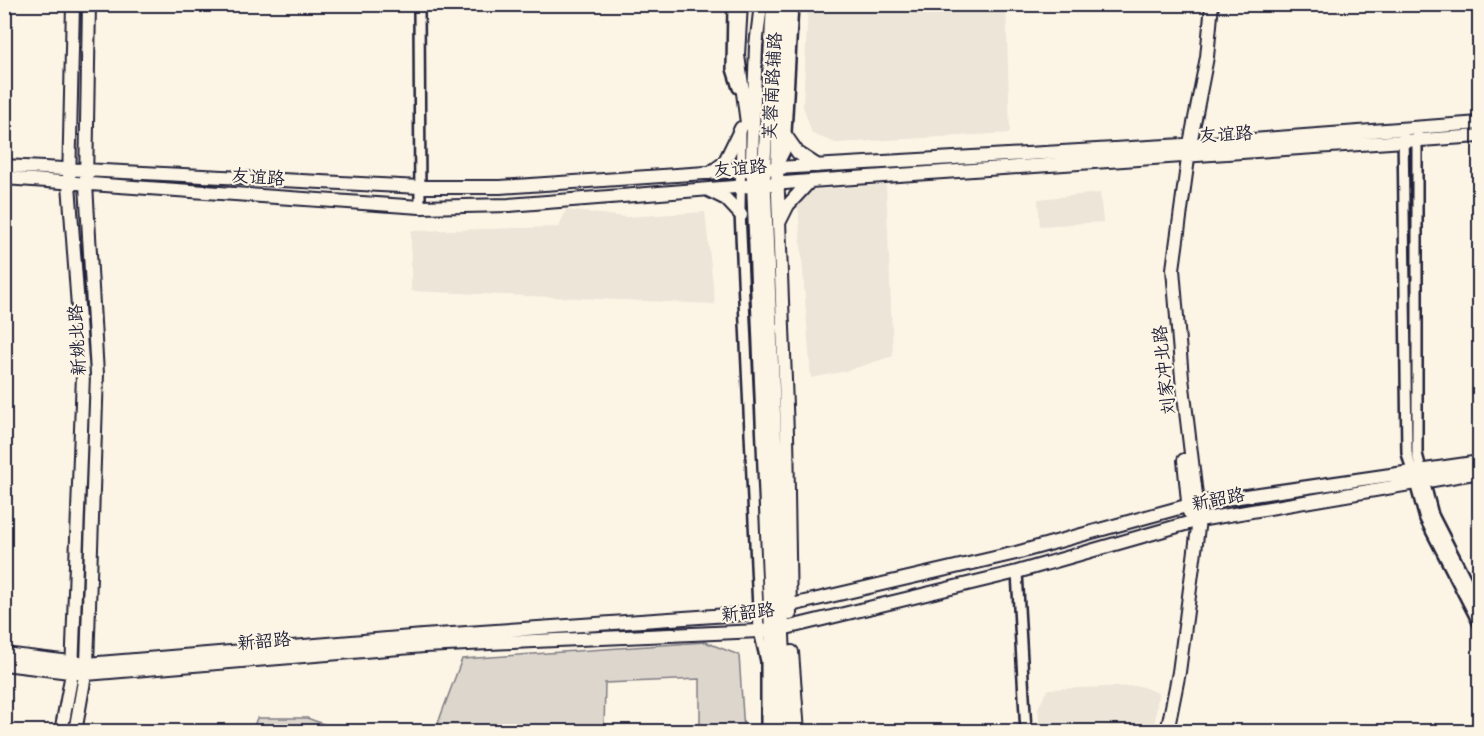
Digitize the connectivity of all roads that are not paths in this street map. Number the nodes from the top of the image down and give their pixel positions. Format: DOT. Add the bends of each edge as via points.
graph roads {
  1 [pos="73,4"];
  2 [pos="89,4"];
  3 [pos="419,4"];
  4 [pos="733,4"];
  5 [pos="741,4"];
  6 [pos="761,4"];
  7 [pos="773,4"];
  8 [pos="783,4"];
  9 [pos="793,4"];
  10 [pos="1210,4"];
  11 [pos="740,70"];
  12 [pos="769,91"];
  13 [pos="742,101"];
  14 [pos="779,108"];
  15 [pos="787,120"];
  16 [pos="1479,123"];
  17 [pos="1417,127"];
  18 [pos="741,128"];
  19 [pos="1403,128"];
  20 [pos="786,136"];
  21 [pos="1479,136"];
  22 [pos="1417,141"];
  23 [pos="1402,142"];
  24 [pos="1186,149"];
  25 [pos="752,157"];
  26 [pos="4,166"];
  27 [pos="818,166"];
  28 [pos="765,169"];
  29 [pos="87,170"];
  30 [pos="69,171"];
  31 [pos="740,171"];
  32 [pos="709,173"];
  33 [pos="4,178"];
  34 [pos="810,181"];
  35 [pos="69,184"];
  36 [pos="86,184"];
  37 [pos="765,184"];
  38 [pos="420,187"];
  39 [pos="740,187"];
  40 [pos="707,189"];
  41 [pos="420,207"];
  42 [pos="741,215"];
  43 [pos="779,222"];
  44 [pos="1479,462"];
  45 [pos="1479,472"];
  46 [pos="1417,478"];
  47 [pos="1193,504"];
  48 [pos="1195,521"];
  49 [pos="1017,572"];
  50 [pos="1479,607"];
  51 [pos="776,609"];
  52 [pos="1479,626"];
  53 [pos="776,628"];
  54 [pos="4,654"];
  55 [pos="4,664"];
  56 [pos="72,668"];
  57 [pos="86,669"];
  58 [pos="61,732"];
  59 [pos="75,732"];
  60 [pos="766,732"];
  61 [pos="775,732"];
  62 [pos="787,732"];
  63 [pos="798,732"];
  64 [pos="1026,732"];
  65 [pos="1160,732"];
  66 [pos="1167,732"];
  1 -- 30 [label="main road, 新姚北路"];
  2 -- 29 [label="main road, 新姚北路"];
  3 -- 38 [label="street"];
  4 -- 13 [label="street" via="732,69"];
  5 -- 11 [label="main road"];
  6 -- 25 [label="main road"];
  7 -- 12 [label="main road"];
  8 -- 14 [label="main road"];
  9 -- 15 [label="street, 芙蓉南路辅路"];
  10 -- 24 [label="main road, 刘家冲北路"];
  11 -- 13 [label="main road"];
  11 -- 25 [label="main road"];
  12 -- 14 [label="main road"];
  12 -- 28 [label="main road"];
  13 -- 18 [label="street"];
  14 -- 15 [label="main road"];
  14 -- 28 [label="main road"];
  15 -- 20 [label="street, 芙蓉南路辅路"];
  16 -- 17 [label="main road, 友谊路"];
  17 -- 19 [label="main road, 友谊路"];
  17 -- 22 [label="street"];
  18 -- 31 [label="street"];
  18 -- 32 [label="main road" via="724,163"];
  19 -- 23 [label="street"];
  19 -- 24 [label="main road, 友谊路"];
  20 -- 27 [label="main road" via="798,153"];
  20 -- 28 [label="street, 芙蓉南路辅路" via="785,151"];
  21 -- 22 [label="main road, 友谊路"];
  22 -- 23 [label="main road, 友谊路"];
  22 -- 46 [label="street"];
  23 -- 24 [label="main road, 友谊路"];
  23 -- 46 [label="street" via="1407,453"];
  24 -- 27 [label="main road, 友谊路"];
  24 -- 34 [label="main road, 友谊路"];
  24 -- 47 [label="main road, 刘家冲北路" via="1173,269"];
  25 -- 28 [label="main road"];
  26 -- 30 [label="main road, 友谊路"];
  27 -- 28 [label="main road, 友谊路"];
  28 -- 31 [label="main road, 友谊路"];
  28 -- 37 [label="main road"];
  29 -- 30 [label="main road, 友谊路"];
  29 -- 36 [label="main road, 新姚北路"];
  29 -- 38 [label="main road, 友谊路"];
  30 -- 35 [label="main road, 新姚北路"];
  31 -- 32 [label="main road, 友谊路"];
  31 -- 39 [label="street"];
  32 -- 38 [label="main road, 友谊路" via="500,188"];
  33 -- 35 [label="main road, 友谊路"];
  34 -- 37 [label="main road, 友谊路"];
  34 -- 43 [label="main road" via="788,205"];
  35 -- 36 [label="main road, 友谊路"];
  35 -- 56 [label="main road, 新姚北路" via="83,375"];
  36 -- 41 [label="main road, 友谊路"];
  36 -- 57 [label="main road, 新姚北路" via="97,374"];
  37 -- 39 [label="main road, 友谊路"];
  37 -- 43 [label="main road"];
  37 -- 51 [label="main road"];
  38 -- 41 [label="street"];
  39 -- 40 [label="main road, 友谊路"];
  39 -- 42 [label="street"];
  40 -- 41 [label="main road, 友谊路" via="509,205"];
  40 -- 42 [label="main road" via="726,199"];
  42 -- 51 [label="street"];
  43 -- 51 [label="main road" via="788,433"];
  44 -- 46 [label="main road, 新韶路"];
  45 -- 46 [label="main road, 新韶路"];
  46 -- 47 [label="main road, 新韶路"];
  46 -- 48 [label="main road, 新韶路"];
  46 -- 50 [label="street"];
  46 -- 52 [label="street" via="1425,519"];
  47 -- 48 [label="main road, 刘家冲北路"];
  47 -- 51 [label="main road, 新韶路" via="1016,553"];
  48 -- 49 [label="main road, 新韶路"];
  48 -- 65 [label="main road, 刘家冲北路"];
  48 -- 66 [label="main road, 刘家冲北路" via="1179,672"];
  49 -- 53 [label="main road, 新韶路"];
  49 -- 64 [label="street"];
  51 -- 53 [label="main road"];
  51 -- 53 [label="street"];
  51 -- 57 [label="main road, 新韶路" via="423,636"];
  53 -- 57 [label="main road, 新韶路"];
  53 -- 60 [label="street" via="766,662"];
  53 -- 61 [label="main road"];
  53 -- 62 [label="main road"];
  53 -- 63 [label="main road"];
  54 -- 56 [label="main road, 新韶路"];
  55 -- 56 [label="main road, 新韶路"];
  56 -- 57 [label="main road, 新韶路"];
  56 -- 58 [label="main road, 新姚北路"];
  57 -- 59 [label="main road, 新姚北路"];
}
